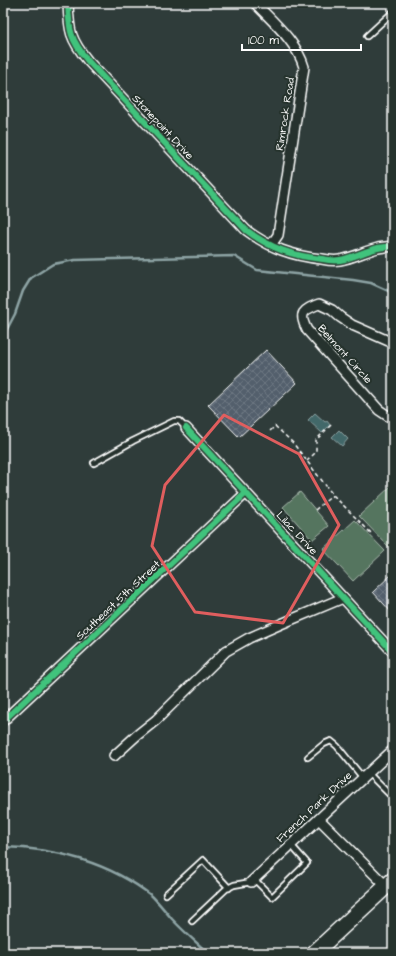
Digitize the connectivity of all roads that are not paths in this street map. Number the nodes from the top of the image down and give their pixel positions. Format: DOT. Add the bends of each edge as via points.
graph roads {
  1 [pos="68,3"];
  2 [pos="254,3"];
  3 [pos="393,12"];
  4 [pos="368,36"];
  5 [pos="272,245"];
  6 [pos="393,246"];
  7 [pos="393,343"];
  8 [pos="393,417"];
  9 [pos="186,428"];
  10 [pos="94,462"];
  11 [pos="246,493"];
  12 [pos="343,598"];
  13 [pos="393,652"];
  14 [pos="3,721"];
  15 [pos="393,750"];
  16 [pos="114,756"];
  17 [pos="308,757"];
  18 [pos="366,775"];
  19 [pos="393,798"];
  20 [pos="319,819"];
  21 [pos="291,845"];
  22 [pos="252,881"];
  23 [pos="390,885"];
  24 [pos="229,888"];
  25 [pos="166,894"];
  26 [pos="192,921"];
  27 [pos="314,953"];
  1 -- 5 [label="street, Stonepoint Drive" via="71,36 88,61 246,230"];
  2 -- 5 [label="street, Rimrock Road" via="293,44 302,58 304,67 278,235"];
  3 -- 4 [label="lane"];
  5 -- 6 [label="street, Stonepoint Drive" via="291,254 338,260 377,248"];
  7 -- 8 [label="street, Belmont Circle" via="352,325 319,304 307,308 302,314 307,330 379,410"];
  9 -- 10 [label="lane, Lilac Drive" via="179,421 174,421"];
  9 -- 11 [label="street, Lilac Drive"];
  11 -- 12 [label="street, Lilac Drive"];
  11 -- 14 [label="street, Southeast 5th Street"];
  12 -- 13 [label="street, Lilac Drive"];
  12 -- 16 [label="street" via="249,638 226,651 156,720"];
  15 -- 18 [label="street, French Park Drive"];
  17 -- 18 [label="lane" via="331,741"];
  18 -- 19 [label="lane"];
  18 -- 20 [label="street, French Park Drive"];
  20 -- 21 [label="street, French Park Drive"];
  20 -- 23 [label="street"];
  21 -- 22 [label="street, French Park Drive"];
  21 -- 22 [label="lane" via="308,863 272,897"];
  22 -- 24 [label="lane"];
  23 -- 27 [label="main road"];
  24 -- 25 [label="lane" via="203,860"];
  24 -- 26 [label="lane"];
}
